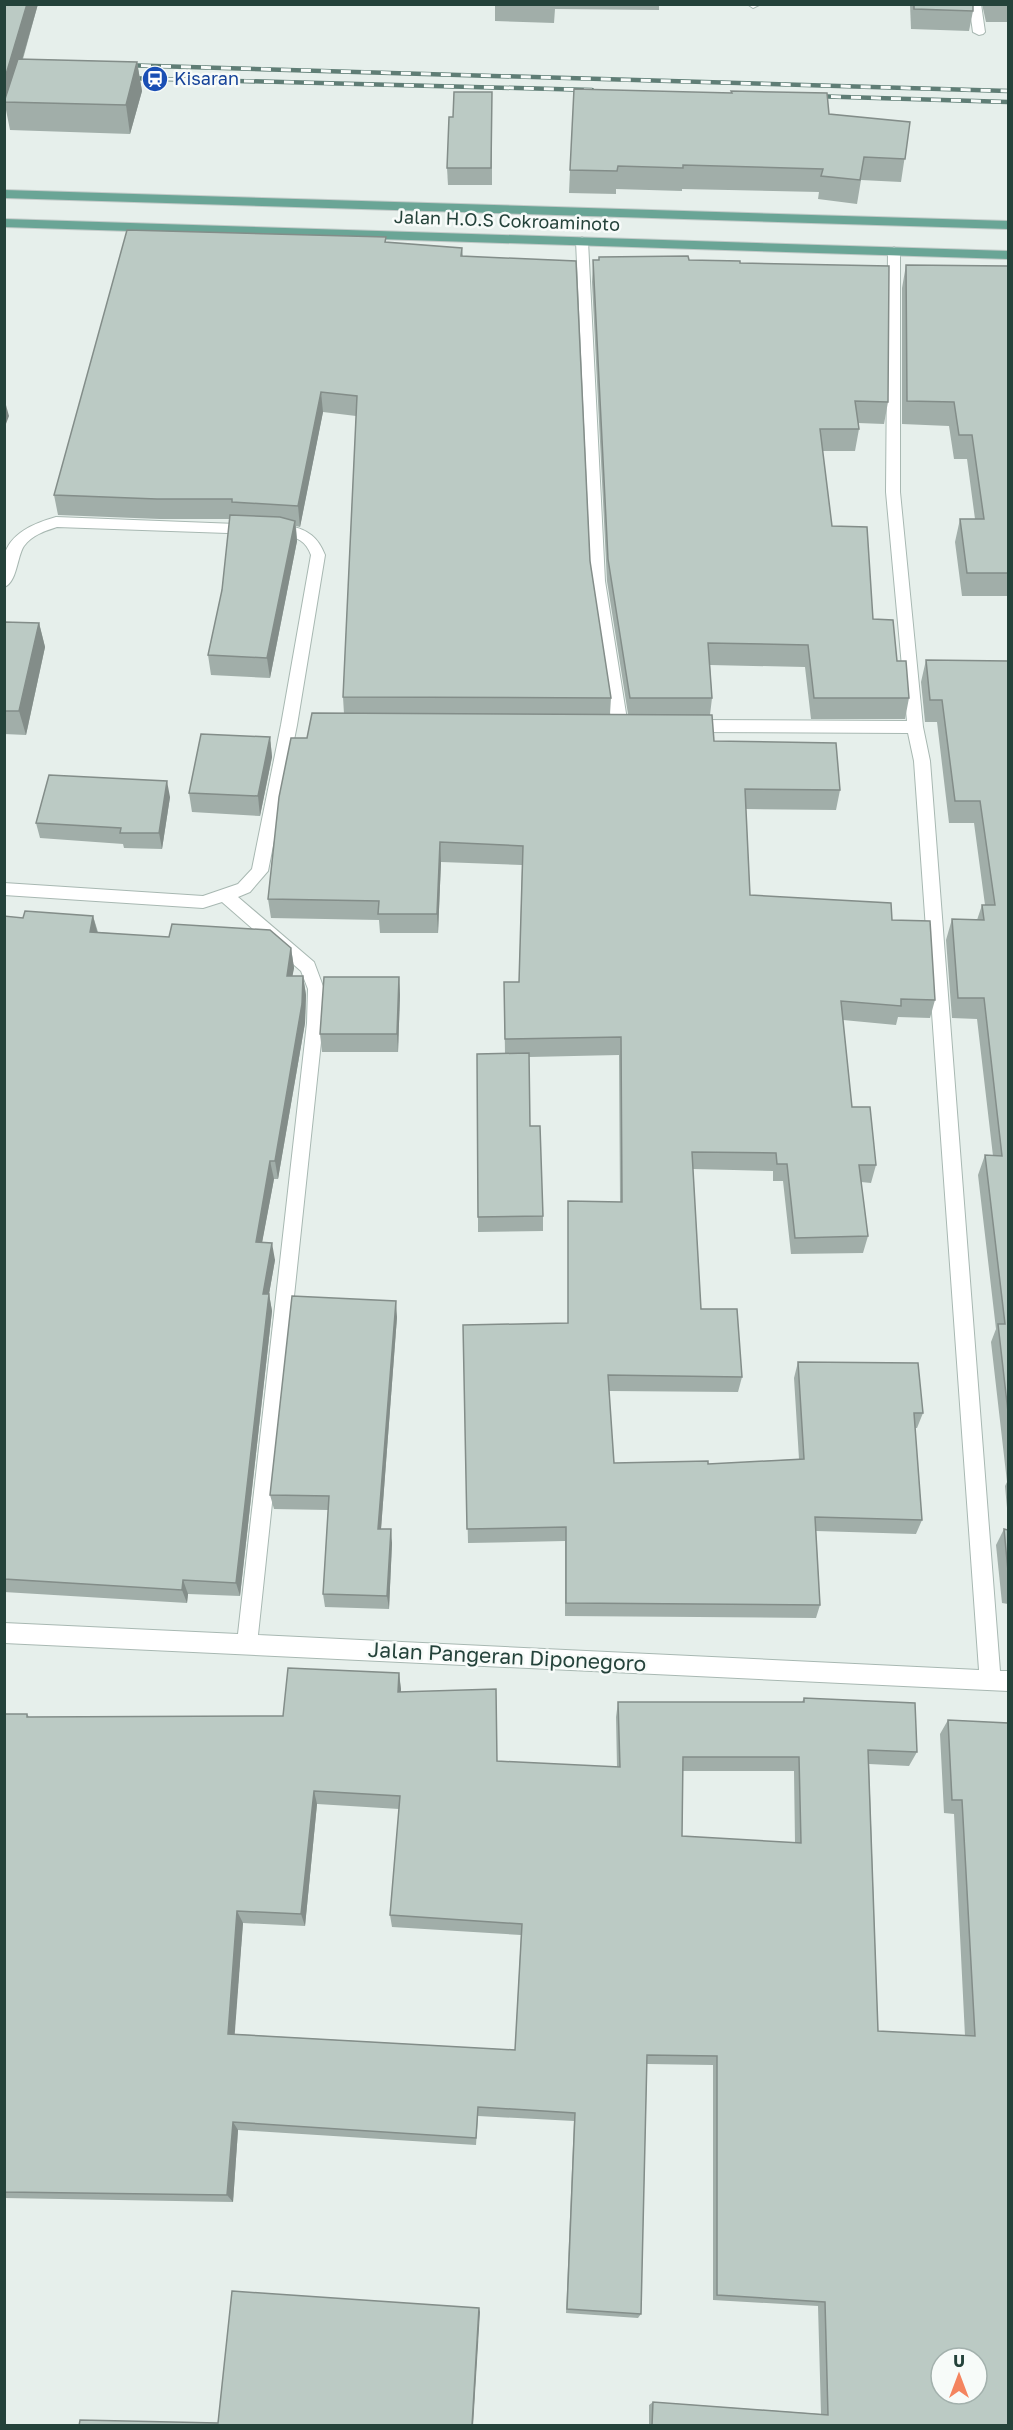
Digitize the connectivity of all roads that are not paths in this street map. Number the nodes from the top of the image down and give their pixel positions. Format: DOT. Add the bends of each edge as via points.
graph roads {
  1 [pos="975,4"];
  2 [pos="979,32"];
  3 [pos="4,194"];
  4 [pos="4,223"];
  5 [pos="1008,225"];
  6 [pos="582,241"];
  7 [pos="894,250"];
  8 [pos="1008,255"];
  9 [pos="4,582"];
  10 [pos="620,726"];
  11 [pos="679,726"];
  12 [pos="915,727"];
  13 [pos="4,890"];
  14 [pos="226,896"];
  15 [pos="4,1633"];
  16 [pos="247,1645"];
  17 [pos="999,1681"];
  1 -- 2 [label="street"];
  3 -- 5 [label="main road, Jalan H.O.S Cokroaminoto"];
  4 -- 6 [label="main road, Jalan H.O.S Cokroaminoto"];
  6 -- 7 [label="main road, Jalan H.O.S Cokroaminoto"];
  6 -- 10 [label="street" via="598,581"];
  7 -- 8 [label="main road, Jalan H.O.S Cokroaminoto"];
  7 -- 12 [label="street" via="893,492"];
  9 -- 14 [label="street" via="14,547 30,530 56,522 283,530 302,532 314,542 318,555 295,725 260,871 244,888"];
  11 -- 12 [label="street"];
  12 -- 17 [label="street" via="922,761"];
  13 -- 14 [label="street" via="203,902"];
  14 -- 16 [label="street" via="308,967 316,988"];
  15 -- 16 [label="street, Jalan Pangeran Diponegoro"];
  16 -- 17 [label="street, Jalan Pangeran Diponegoro"];
}
